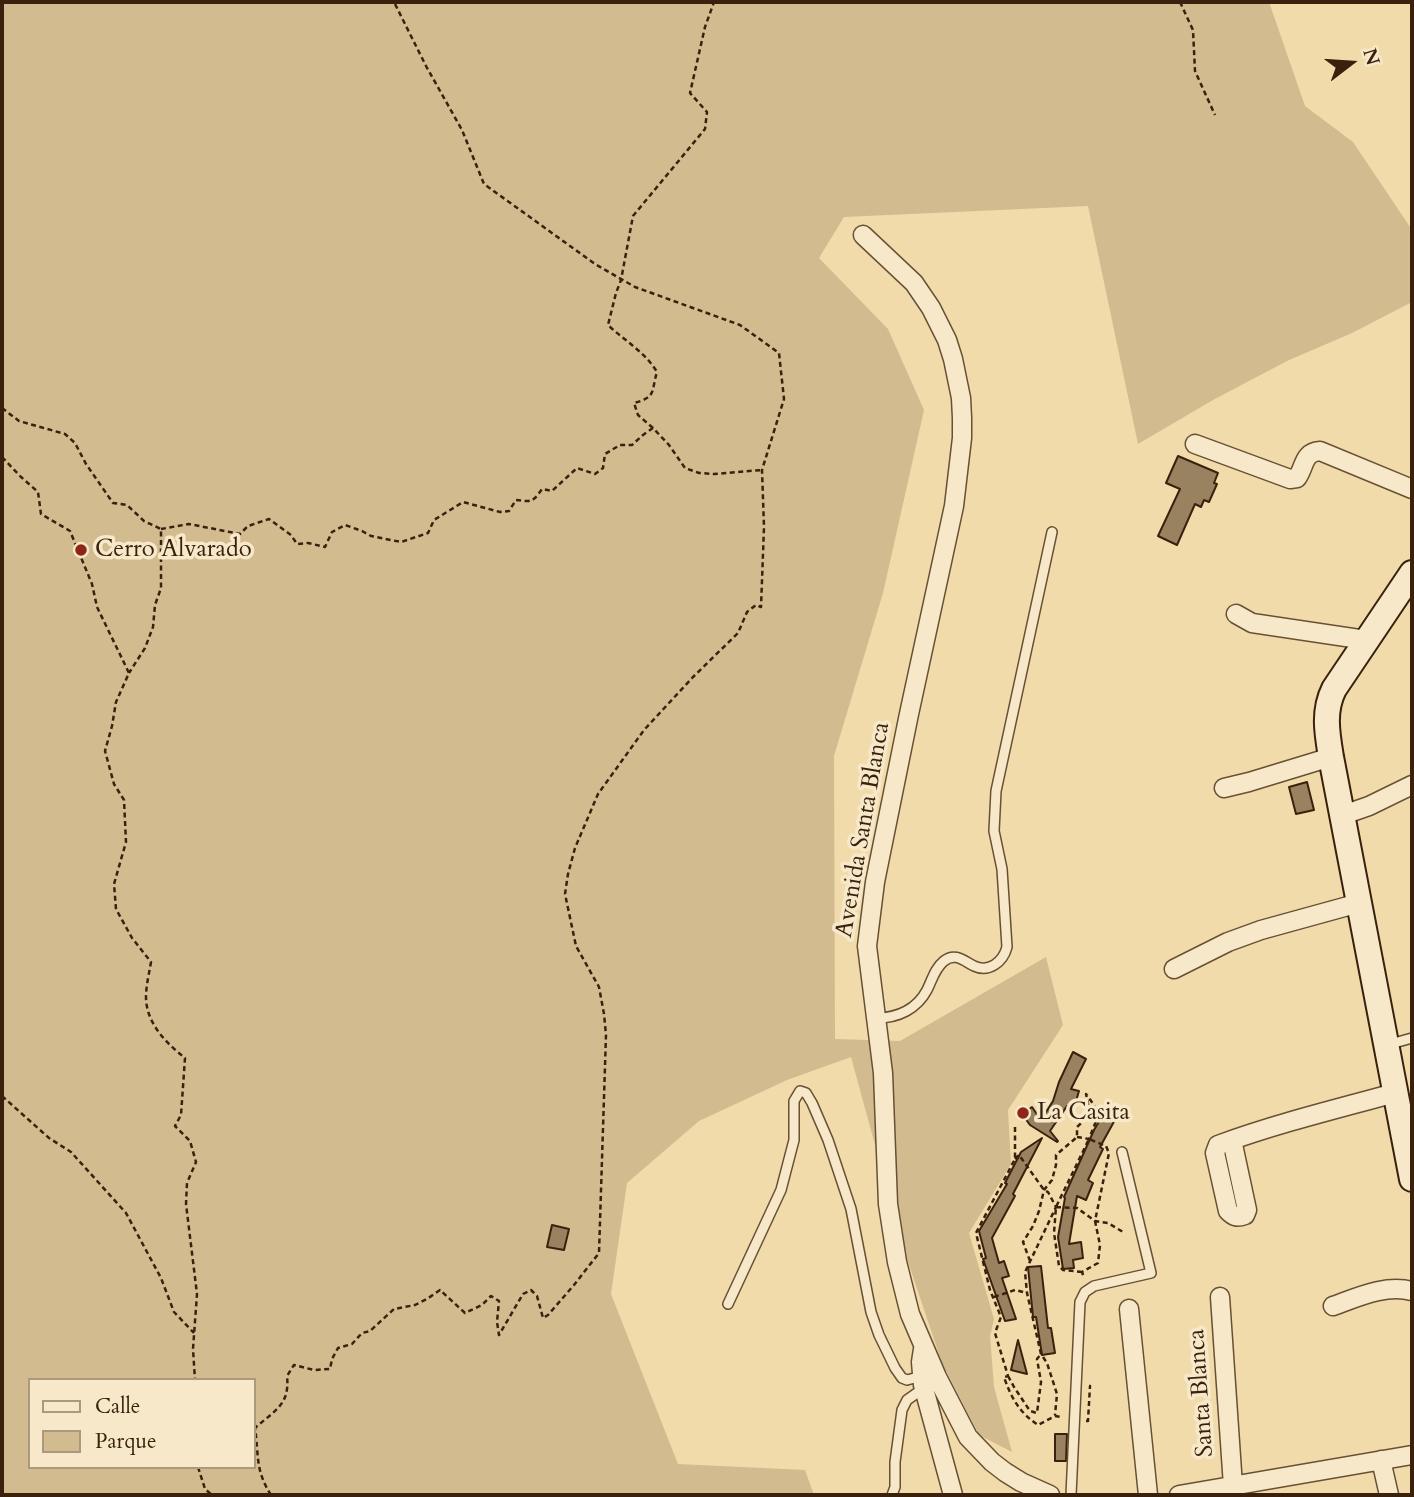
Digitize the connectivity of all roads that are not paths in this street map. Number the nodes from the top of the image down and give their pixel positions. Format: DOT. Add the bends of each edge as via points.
graph roads {
  1 [pos="863,235"];
  2 [pos="1195,444"];
  3 [pos="1412,489"];
  4 [pos="1052,532"];
  5 [pos="1412,573"];
  6 [pos="1236,614"];
  7 [pos="1366,640"];
  8 [pos="1331,757"];
  9 [pos="1412,785"];
  10 [pos="1224,788"];
  11 [pos="1343,815"];
  12 [pos="1359,903"];
  13 [pos="1174,969"];
  14 [pos="877,1018"];
  15 [pos="1412,1038"];
  16 [pos="1386,1045"];
  17 [pos="1402,1102"];
  18 [pos="1232,1140"];
  19 [pos="1122,1152"];
  20 [pos="1412,1179"];
  21 [pos="1412,1291"];
  22 [pos="1220,1297"];
  23 [pos="728,1304"];
  24 [pos="1333,1306"];
  25 [pos="1129,1308"];
  26 [pos="924,1346"];
  27 [pos="923,1382"];
  28 [pos="1412,1455"];
  29 [pos="1381,1460"];
  30 [pos="1233,1486"];
  31 [pos="1206,1493"];
  32 [pos="892,1495"];
  33 [pos="953,1495"];
  34 [pos="1050,1495"];
  35 [pos="1071,1495"];
  36 [pos="1147,1495"];
  37 [pos="1179,1495"];
  38 [pos="1389,1495"];
  1 -- 14 [label="street, Avenida Santa Blanca" via="914,283 931,308 953,359 962,418 954,506 875,883 867,946"];
  2 -- 3 [label="street" via="1290,479 1302,472 1306,458 1320,451"];
  4 -- 14 [label="lane" via="996,791 994,831 1002,869 1006,953 988,968 977,968 956,957 944,961 918,1003 895,1016"];
  5 -- 7 [label="main road"];
  6 -- 7 [label="street" via="1252,623"];
  7 -- 8 [label="main road" via="1328,704"];
  8 -- 10 [label="street"];
  8 -- 11 [label="main road"];
  9 -- 11 [label="street"];
  11 -- 12 [label="main road"];
  12 -- 13 [label="street" via="1261,930"];
  12 -- 16 [label="main road"];
  14 -- 26 [label="street, Avenida Santa Blanca" via="888,1204 910,1314"];
  15 -- 16 [label="lane"];
  16 -- 17 [label="main road"];
  17 -- 18 [label="street" via="1289,1122"];
  17 -- 20 [label="main road"];
  19 -- 35 [label="lane" via="1151,1273 1094,1286 1080,1302"];
  21 -- 24 [label="street" via="1393,1288"];
  22 -- 30 [label="street, Santa Blanca"];
  23 -- 27 [label="lane" via="781,1190 794,1140 794,1101 800,1091 806,1093 828,1140 851,1209 879,1335 902,1378"];
  25 -- 36 [label="street"];
  26 -- 27 [label="street"];
  26 -- 34 [label="street, Avenida Santa Blanca" via="968,1437 1005,1472"];
  27 -- 32 [label="lane" via="902,1410"];
  27 -- 33 [label="street"];
  28 -- 29 [label="street"];
  29 -- 30 [label="street"];
  29 -- 38 [label="street"];
  30 -- 31 [label="street"];
  31 -- 37 [label="street"];
}
